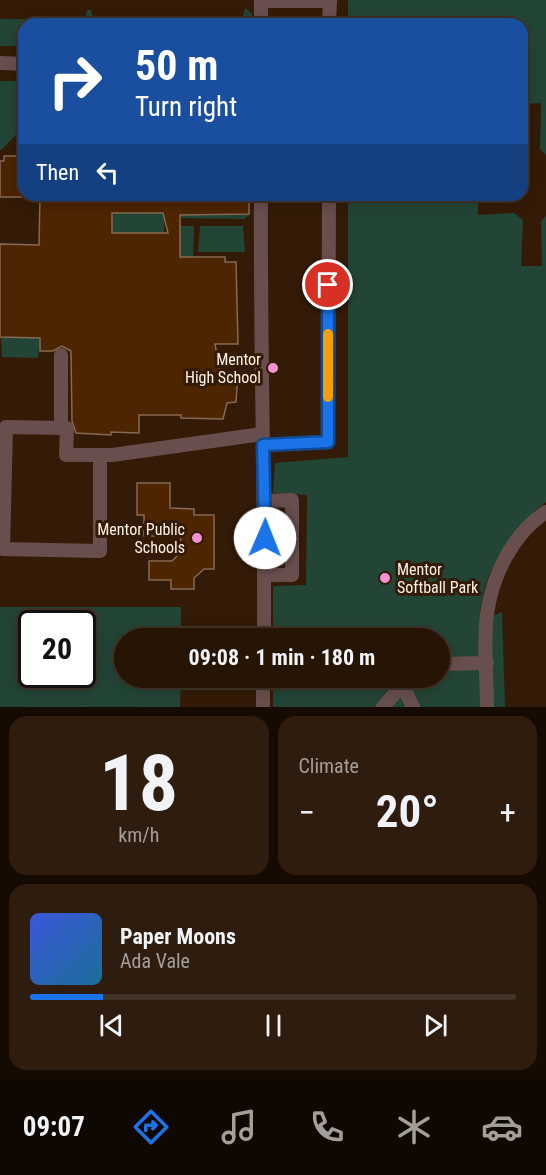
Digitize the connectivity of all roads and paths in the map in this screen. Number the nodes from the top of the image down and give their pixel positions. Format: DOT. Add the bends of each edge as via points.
graph roads {
  1 [pos="261,1"];
  2 [pos="261,18"];
  3 [pos="329,18"];
  4 [pos="0,63"];
  5 [pos="18,64"];
  6 [pos="261,201"];
  7 [pos="329,201"];
  8 [pos="61,355"];
  9 [pos="61,428"];
  10 [pos="263,439"];
  11 [pos="100,456"];
  12 [pos="265,501"];
  13 [pos="546,512"];
  14 [pos="264,575"];
  15 [pos="264,628"];
  16 [pos="487,663"];
  17 [pos="450,664"];
  18 [pos="263,688"];
  19 [pos="399,688"];
  20 [pos="407,688"];
  21 [pos="263,707"];
  22 [pos="383,707"];
  23 [pos="413,707"];
  24 [pos="487,707"];
  1 -- 2 [label="street"];
  1 -- 3 [label="street" via="330,1"];
  4 -- 5 [label="street"];
  6 -- 10 [label="street"];
  7 -- 10 [label="street" via="328,442"];
  8 -- 9 [label="street"];
  9 -- 11 [label="street" via="67,428 66,455"];
  9 -- 11 [label="street" via="6,427 3,549 100,550"];
  10 -- 11 [label="street"];
  10 -- 12 [label="street"];
  12 -- 14 [label="street"];
  12 -- 14 [label="street" via="292,500 292,575"];
  13 -- 16 [label="street" via="524,532 498,574 487,613"];
  14 -- 15 [label="street"];
  16 -- 17 [label="street"];
  16 -- 24 [label="street"];
  18 -- 21 [label="street"];
  19 -- 22 [label="street"];
  20 -- 23 [label="street"];
}
